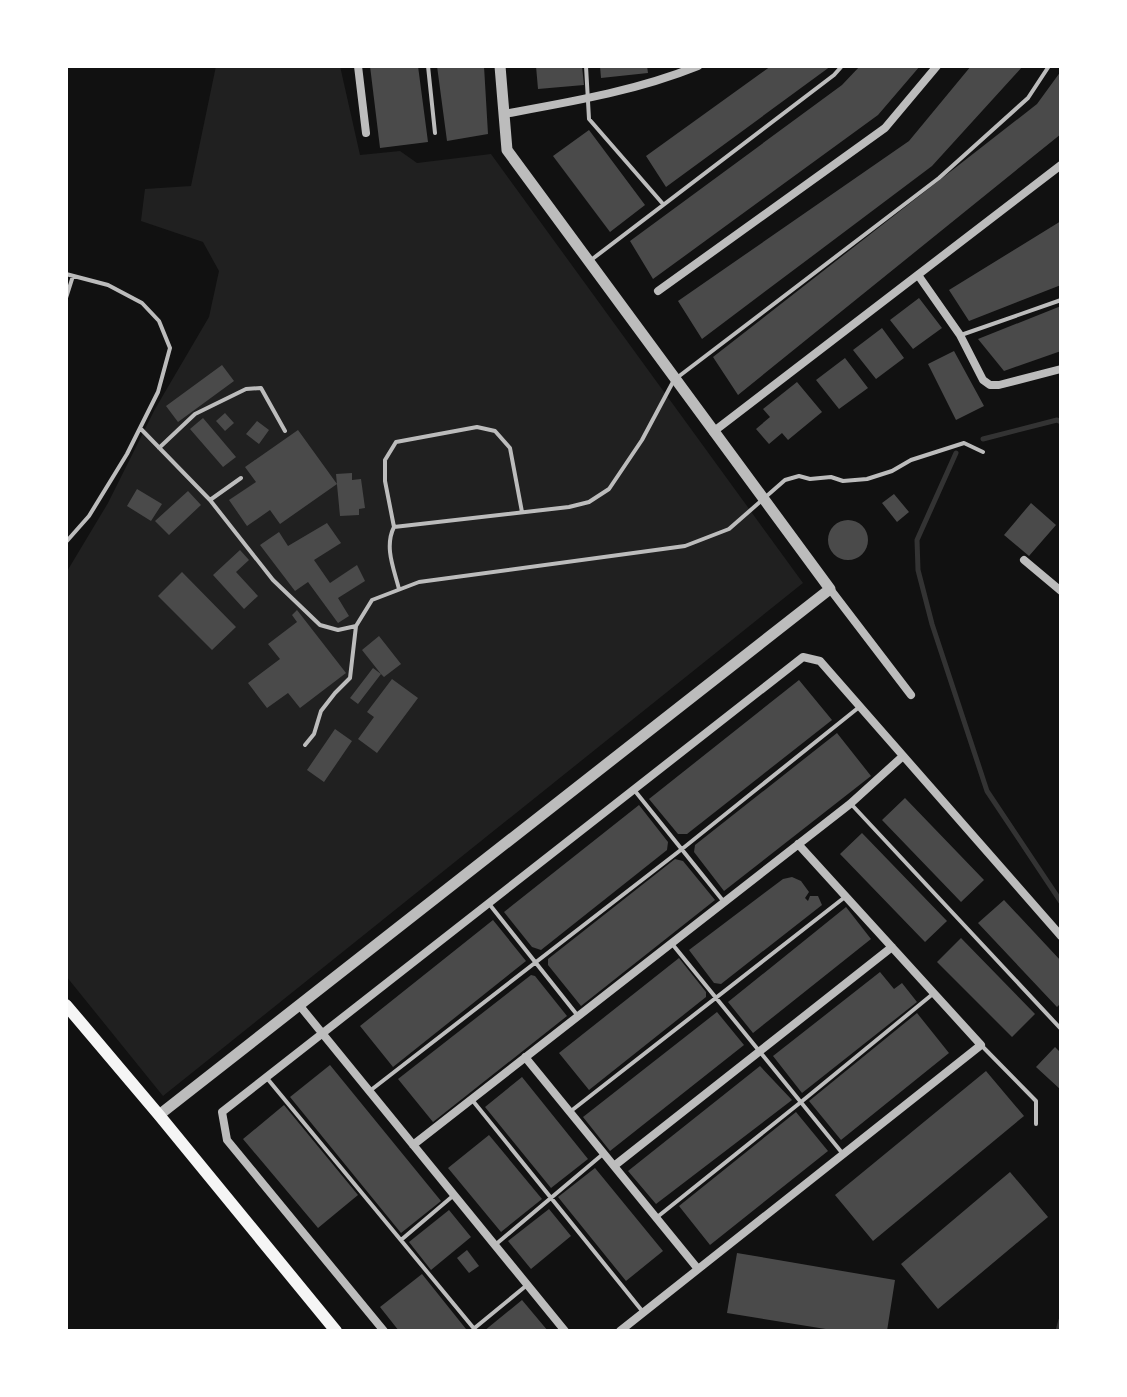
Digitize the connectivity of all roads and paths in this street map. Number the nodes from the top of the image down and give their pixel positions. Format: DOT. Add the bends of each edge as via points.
graph roads {
  1 [pos="358,66"];
  2 [pos="428,66"];
  3 [pos="500,66"];
  4 [pos="586,66"];
  5 [pos="664,66"];
  6 [pos="698,66"];
  7 [pos="842,66"];
  8 [pos="937,66"];
  9 [pos="1049,66"];
  10 [pos="666,79"];
  11 [pos="589,98"];
  12 [pos="504,114"];
  13 [pos="366,133"];
  14 [pos="435,133"];
  15 [pos="1061,165"];
  16 [pos="663,204"];
  17 [pos="589,262"];
  18 [pos="66,274"];
  19 [pos="918,275"];
  20 [pos="73,276"];
  21 [pos="658,291"];
  22 [pos="66,298"];
  23 [pos="1061,300"];
  24 [pos="960,335"];
  25 [pos="1061,369"];
  26 [pos="674,380"];
  27 [pos="140,428"];
  28 [pos="285,431"];
  29 [pos="713,432"];
  30 [pos="159,448"];
  31 [pos="983,452"];
  32 [pos="241,478"];
  33 [pos="762,499"];
  34 [pos="210,500"];
  35 [pos="522,512"];
  36 [pos="394,527"];
  37 [pos="66,542"];
  38 [pos="1024,560"];
  39 [pos="399,589"];
  40 [pos="830,589"];
  41 [pos="1061,591"];
  42 [pos="356,626"];
  43 [pos="911,695"];
  44 [pos="860,706"];
  45 [pos="305,745"];
  46 [pos="903,756"];
  47 [pos="634,789"];
  48 [pos="850,804"];
  49 [pos="798,844"];
  50 [pos="682,849"];
  51 [pos="846,896"];
  52 [pos="724,902"];
  53 [pos="489,903"];
  54 [pos="1061,936"];
  55 [pos="671,943"];
  56 [pos="892,947"];
  57 [pos="536,963"];
  58 [pos="934,993"];
  59 [pos="716,998"];
  60 [pos="66,1005"];
  61 [pos="300,1006"];
  62 [pos="578,1016"];
  63 [pos="1061,1029"];
  64 [pos="322,1033"];
  65 [pos="981,1045"];
  66 [pos="760,1052"];
  67 [pos="525,1057"];
  68 [pos="266,1077"];
  69 [pos="369,1091"];
  70 [pos="471,1099"];
  71 [pos="801,1102"];
  72 [pos="570,1112"];
  73 [pos="159,1115"];
  74 [pos="1036,1124"];
  75 [pos="413,1145"];
  76 [pos="603,1154"];
  77 [pos="843,1154"];
  78 [pos="614,1166"];
  79 [pos="454,1195"];
  80 [pos="551,1198"];
  81 [pos="656,1218"];
  82 [pos="401,1240"];
  83 [pos="494,1245"];
  84 [pos="698,1269"];
  85 [pos="527,1285"];
  86 [pos="644,1312"];
  87 [pos="473,1330"];
  88 [pos="336,1331"];
  89 [pos="384,1331"];
  90 [pos="565,1331"];
  91 [pos="620,1331"];
  1 -- 13 [label="street"];
  2 -- 14 [label="lane"];
  3 -- 12 [label="street"];
  4 -- 11 [label="lane"];
  5 -- 10 [label="street"];
  6 -- 10 [label="street"];
  7 -- 16 [label="lane"];
  8 -- 21 [label="street" via="885,128"];
  9 -- 26 [label="lane" via="1028,98 939,178"];
  10 -- 11 [label="street"];
  11 -- 12 [label="street"];
  11 -- 16 [label="lane" via="589,119"];
  12 -- 17 [label="street" via="507,150"];
  15 -- 19 [label="street"];
  16 -- 17 [label="lane"];
  17 -- 26 [label="street"];
  18 -- 20 [label="lane"];
  19 -- 24 [label="street"];
  19 -- 29 [label="street"];
  20 -- 22 [label="lane"];
  20 -- 27 [label="lane" via="108,285 142,303 159,321 170,348 158,392"];
  23 -- 24 [label="lane"];
  24 -- 25 [label="street" via="990,385"];
  26 -- 29 [label="street"];
  26 -- 35 [label="lane" via="609,489 589,502"];
  27 -- 30 [label="lane"];
  27 -- 37 [label="lane" via="89,516"];
  28 -- 30 [label="lane" via="261,388 246,389 195,414"];
  29 -- 33 [label="street"];
  30 -- 34 [label="lane"];
  31 -- 33 [label="lane" via="964,443 867,479 799,476"];
  32 -- 34 [label="lane"];
  33 -- 39 [label="lane" via="729,529 685,546"];
  33 -- 40 [label="street"];
  34 -- 42 [label="lane" via="273,580 320,625 338,630"];
  35 -- 36 [label="lane"];
  35 -- 36 [label="lane" via="510,448 495,431 477,427 396,442 385,460"];
  36 -- 39 [label="lane" via="389,550"];
  38 -- 41 [label="street"];
  39 -- 42 [label="lane" via="372,600"];
  40 -- 43 [label="street"];
  40 -- 61 [label="street"];
  42 -- 45 [label="lane" via="350,678 321,711"];
  44 -- 46 [label="street"];
  44 -- 47 [label="street" via="820,661 803,657"];
  44 -- 50 [label="lane"];
  46 -- 48 [label="street"];
  46 -- 54 [label="street"];
  47 -- 50 [label="lane"];
  47 -- 53 [label="street"];
  48 -- 49 [label="street"];
  48 -- 63 [label="lane"];
  49 -- 51 [label="street"];
  49 -- 52 [label="street"];
  50 -- 52 [label="lane"];
  50 -- 57 [label="lane"];
  51 -- 56 [label="street"];
  51 -- 59 [label="lane"];
  52 -- 55 [label="street"];
  53 -- 57 [label="lane"];
  53 -- 64 [label="street"];
  55 -- 59 [label="lane"];
  55 -- 62 [label="street"];
  56 -- 58 [label="street"];
  56 -- 66 [label="street"];
  57 -- 62 [label="lane"];
  57 -- 69 [label="lane"];
  58 -- 65 [label="street"];
  58 -- 71 [label="lane"];
  59 -- 66 [label="lane"];
  59 -- 72 [label="lane"];
  60 -- 73 [label="main road"];
  61 -- 64 [label="street"];
  61 -- 73 [label="street"];
  62 -- 67 [label="street"];
  64 -- 68 [label="street"];
  64 -- 69 [label="street"];
  65 -- 74 [label="lane" via="1036,1101"];
  65 -- 77 [label="street"];
  66 -- 71 [label="lane"];
  66 -- 78 [label="street"];
  67 -- 70 [label="street"];
  67 -- 72 [label="street"];
  68 -- 82 [label="lane"];
  68 -- 89 [label="street" via="222,1112 227,1140"];
  69 -- 75 [label="street"];
  70 -- 75 [label="street"];
  70 -- 80 [label="lane"];
  71 -- 77 [label="lane"];
  71 -- 81 [label="lane"];
  72 -- 76 [label="street"];
  73 -- 88 [label="main road"];
  75 -- 79 [label="street"];
  76 -- 78 [label="street"];
  76 -- 80 [label="lane"];
  77 -- 84 [label="street"];
  78 -- 81 [label="street"];
  79 -- 82 [label="lane"];
  79 -- 83 [label="street"];
  80 -- 83 [label="lane"];
  80 -- 86 [label="lane"];
  81 -- 84 [label="street"];
  82 -- 87 [label="lane"];
  83 -- 85 [label="street"];
  84 -- 86 [label="street"];
  85 -- 87 [label="lane"];
  85 -- 90 [label="street"];
  86 -- 91 [label="street"];
}
